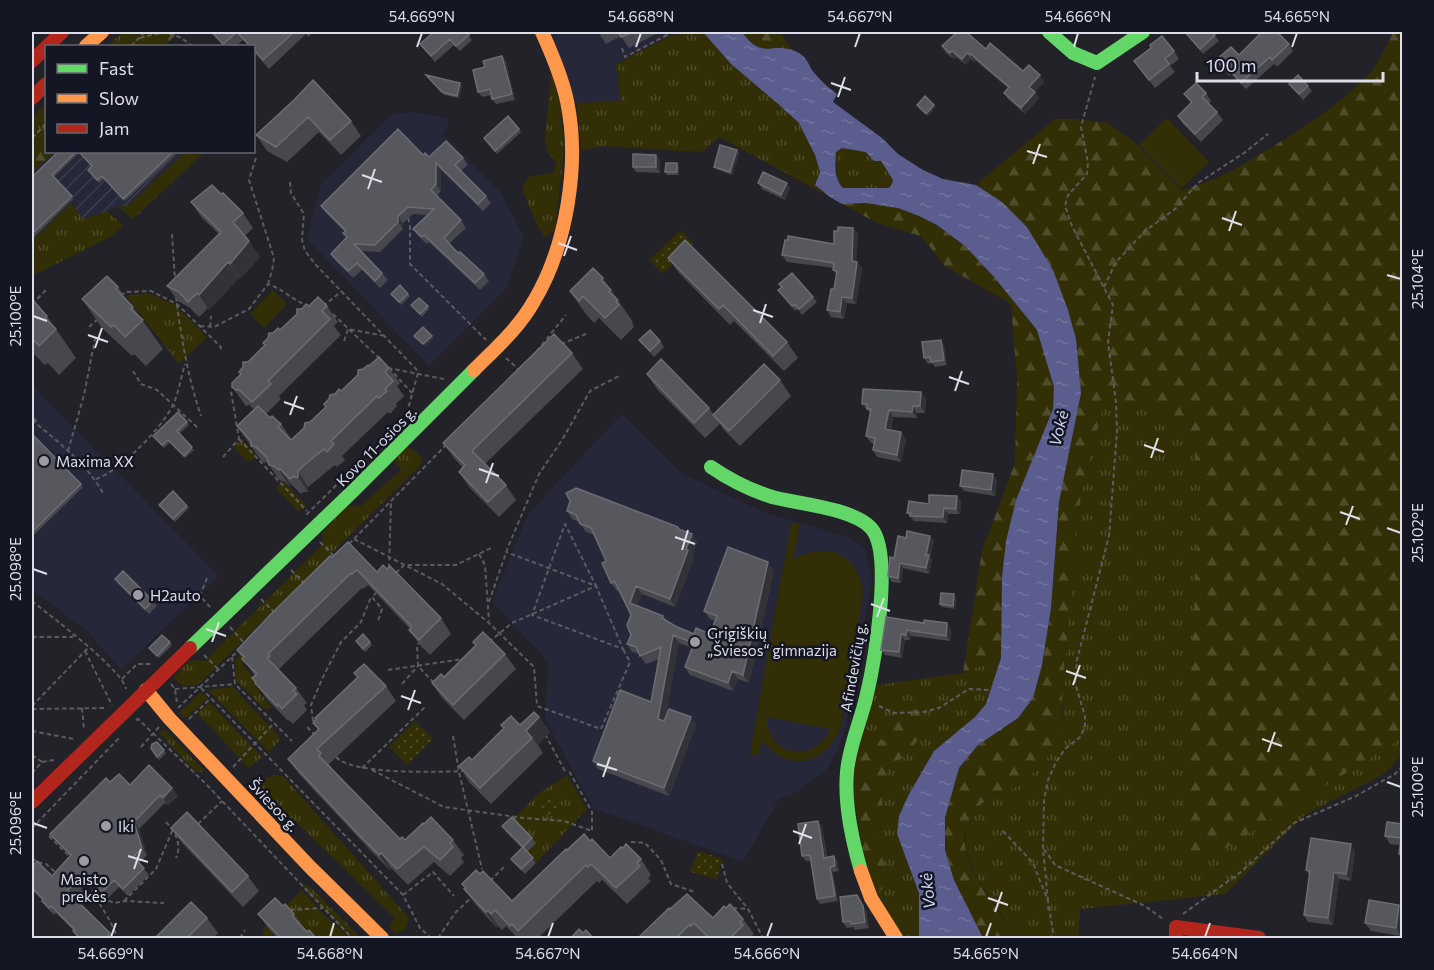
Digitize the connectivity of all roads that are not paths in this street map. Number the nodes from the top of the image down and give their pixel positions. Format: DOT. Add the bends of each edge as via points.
graph roads {
  1 [pos="62,32"];
  2 [pos="102,32"];
  3 [pos="542,32"];
  4 [pos="1049,32"];
  5 [pos="1143,32"];
  6 [pos="49,45"];
  7 [pos="87,45"];
  8 [pos="45,48"];
  9 [pos="32,61"];
  10 [pos="45,85"];
  11 [pos="32,98"];
  12 [pos="711,467"];
  13 [pos="146,690"];
  14 [pos="32,802"];
  15 [pos="1176,933"];
  16 [pos="382,939"];
  17 [pos="896,939"];
  18 [pos="1259,939"];
  1 -- 6 [label="main road"];
  2 -- 7 [label="main road"];
  3 -- 13 [label="main road, Kovo 11-osios g." via="567,103 570,183 561,241 528,311 462,383 311,533"];
  4 -- 5 [label="main road" via="1073,53 1097,63"];
  8 -- 9 [label="main road"];
  10 -- 11 [label="main road"];
  12 -- 17 [label="main road, Afindevičių g." via="736,484 844,515 873,531 880,549 880,598 869,686 848,766 847,794 861,872"];
  13 -- 14 [label="main road, Kovo 11-osios g."];
  13 -- 16 [label="main road, Šviesos g."];
  15 -- 18 [label="main road"];
}
